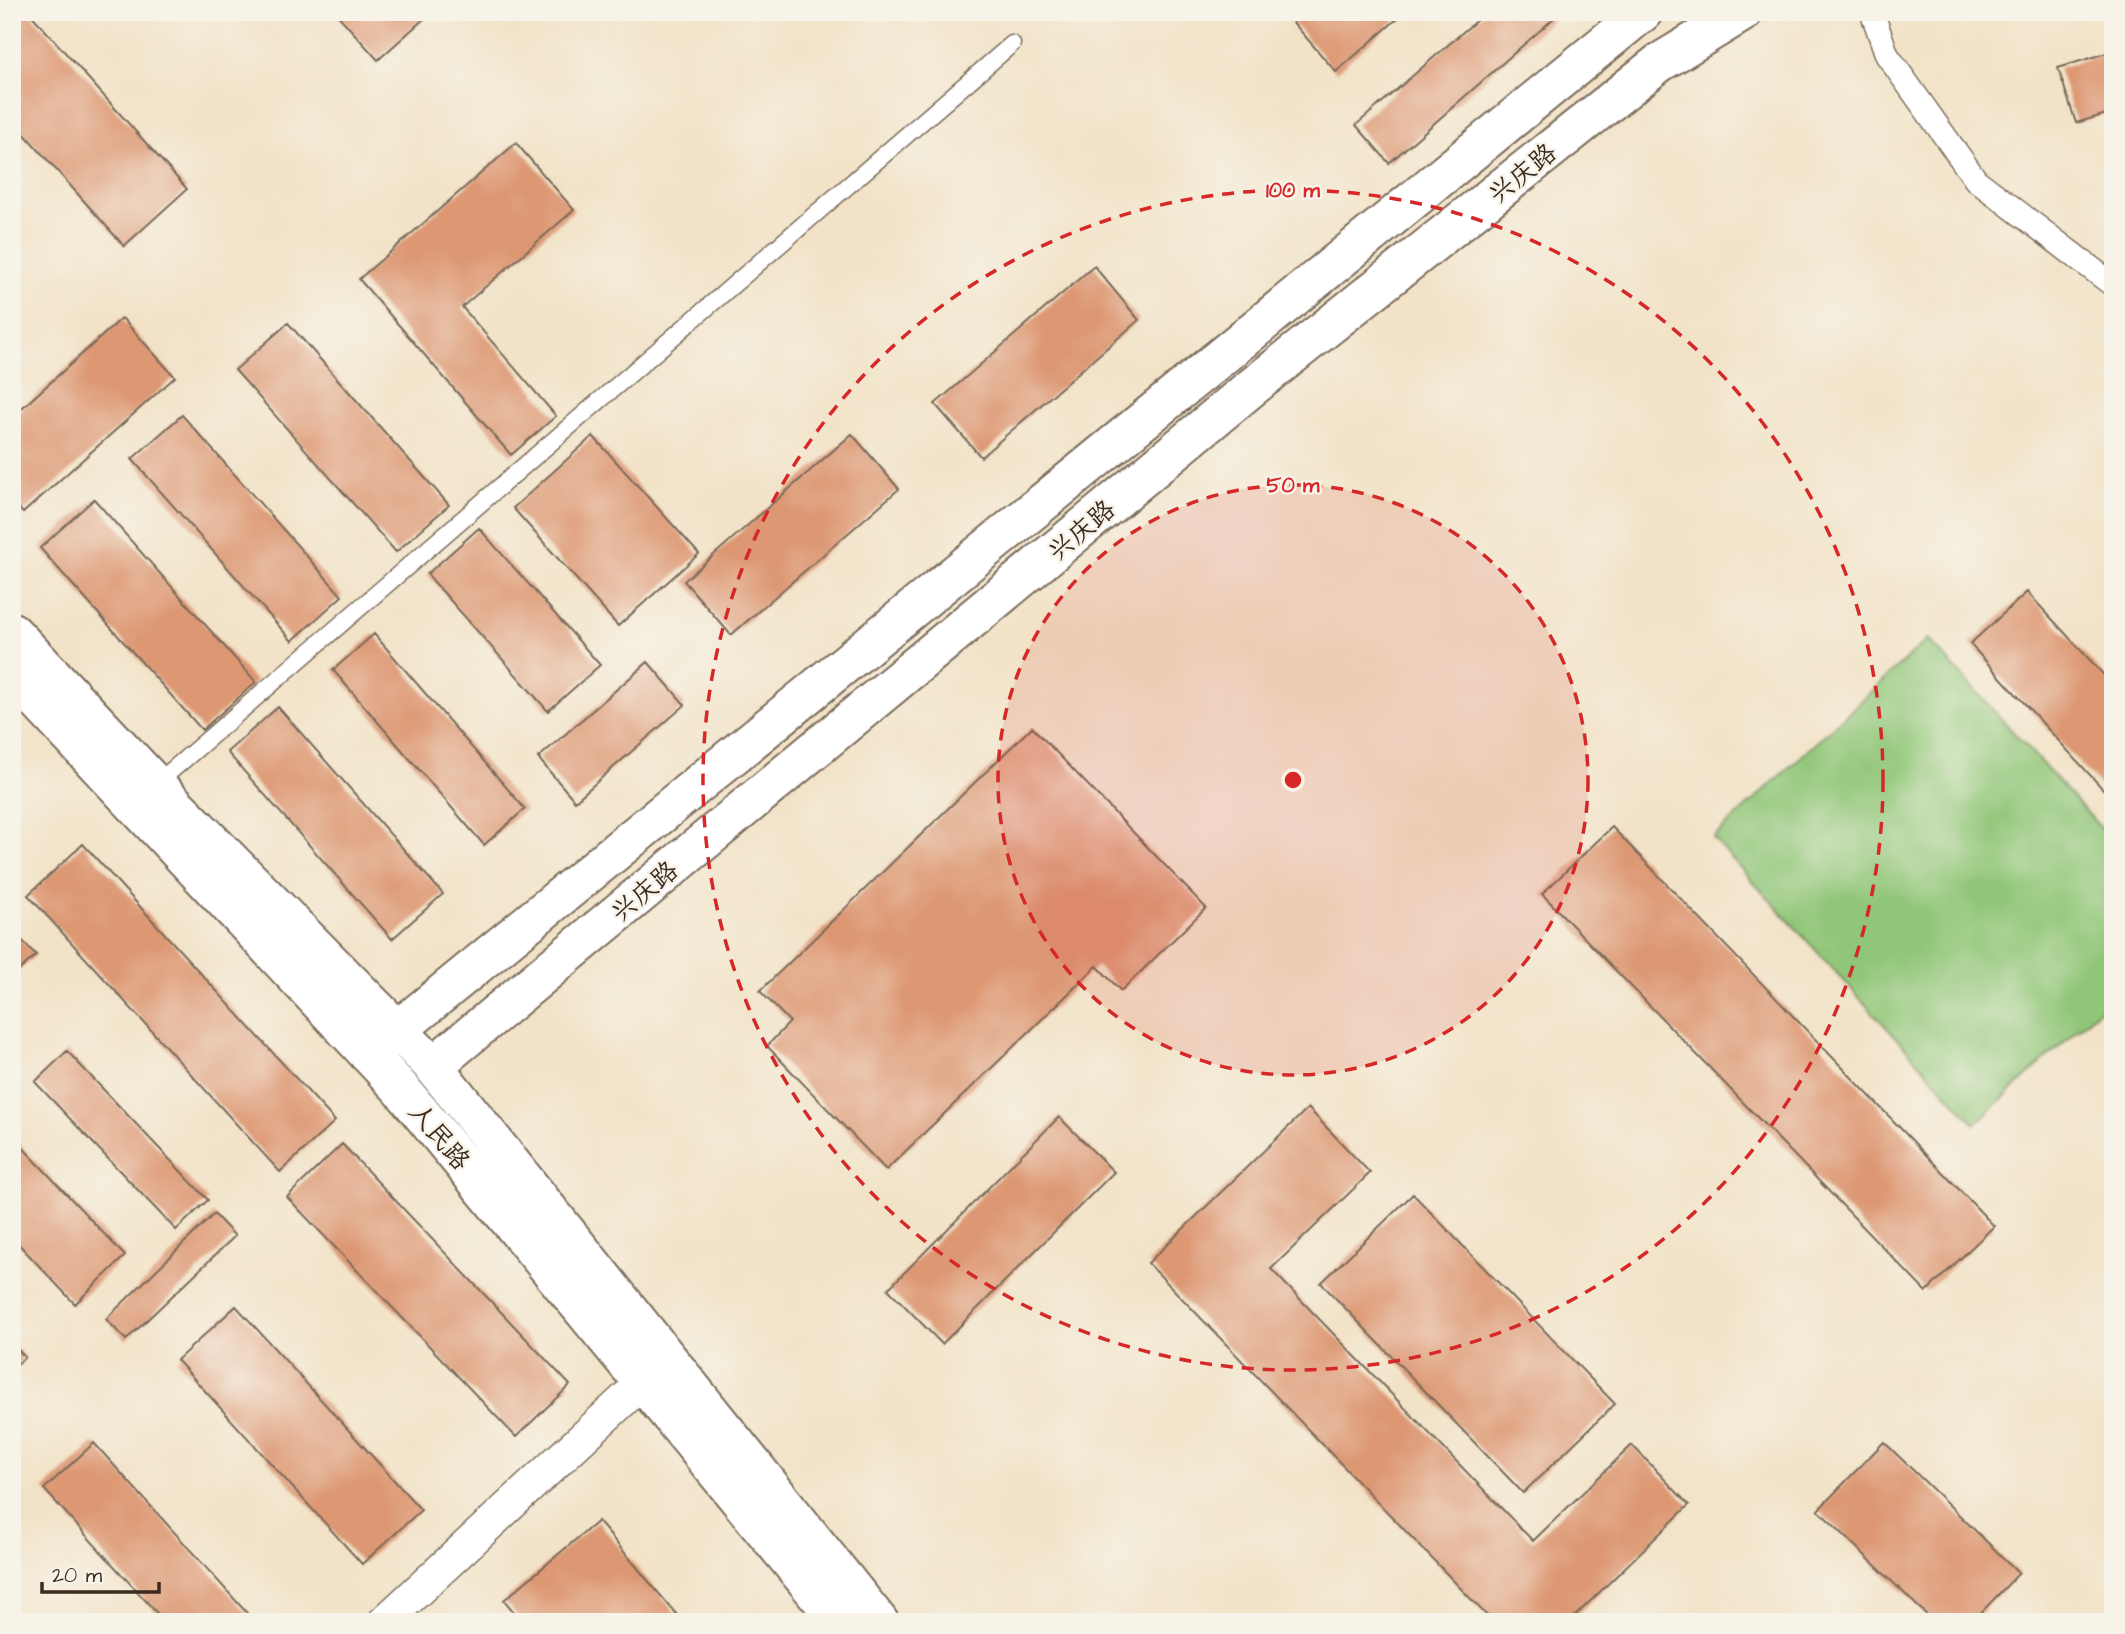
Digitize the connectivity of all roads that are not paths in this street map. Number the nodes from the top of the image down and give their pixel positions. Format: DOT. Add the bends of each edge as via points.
graph roads {
  1 [pos="1643,12"];
  2 [pos="1743,12"];
  3 [pos="1871,12"];
  4 [pos="1012,44"];
  5 [pos="2113,285"];
  6 [pos="12,632"];
  7 [pos="12,674"];
  8 [pos="144,794"];
  9 [pos="397,1031"];
  10 [pos="368,1055"];
  11 [pos="433,1066"];
  12 [pos="402,1090"];
  13 [pos="643,1382"];
  14 [pos="384,1622"];
  15 [pos="840,1622"];
  16 [pos="878,1622"];
  1 -- 9 [label="main road"];
  2 -- 11 [label="main road, 兴庆路" via="1659,63 1257,384"];
  3 -- 5 [label="street" via="1887,55 1976,180"];
  4 -- 8 [label="lane"];
  6 -- 8 [label="main road"];
  7 -- 8 [label="main road, 人民路"];
  8 -- 9 [label="main road"];
  8 -- 10 [label="main road, 人民路"];
  9 -- 10 [label="main road"];
  9 -- 11 [label="main road"];
  10 -- 12 [label="main road, 人民路"];
  11 -- 12 [label="main road, 兴庆路"];
  11 -- 16 [label="main road"];
  12 -- 13 [label="main road, 人民路"];
  13 -- 14 [label="street"];
  13 -- 15 [label="main road, 人民路"];
}
